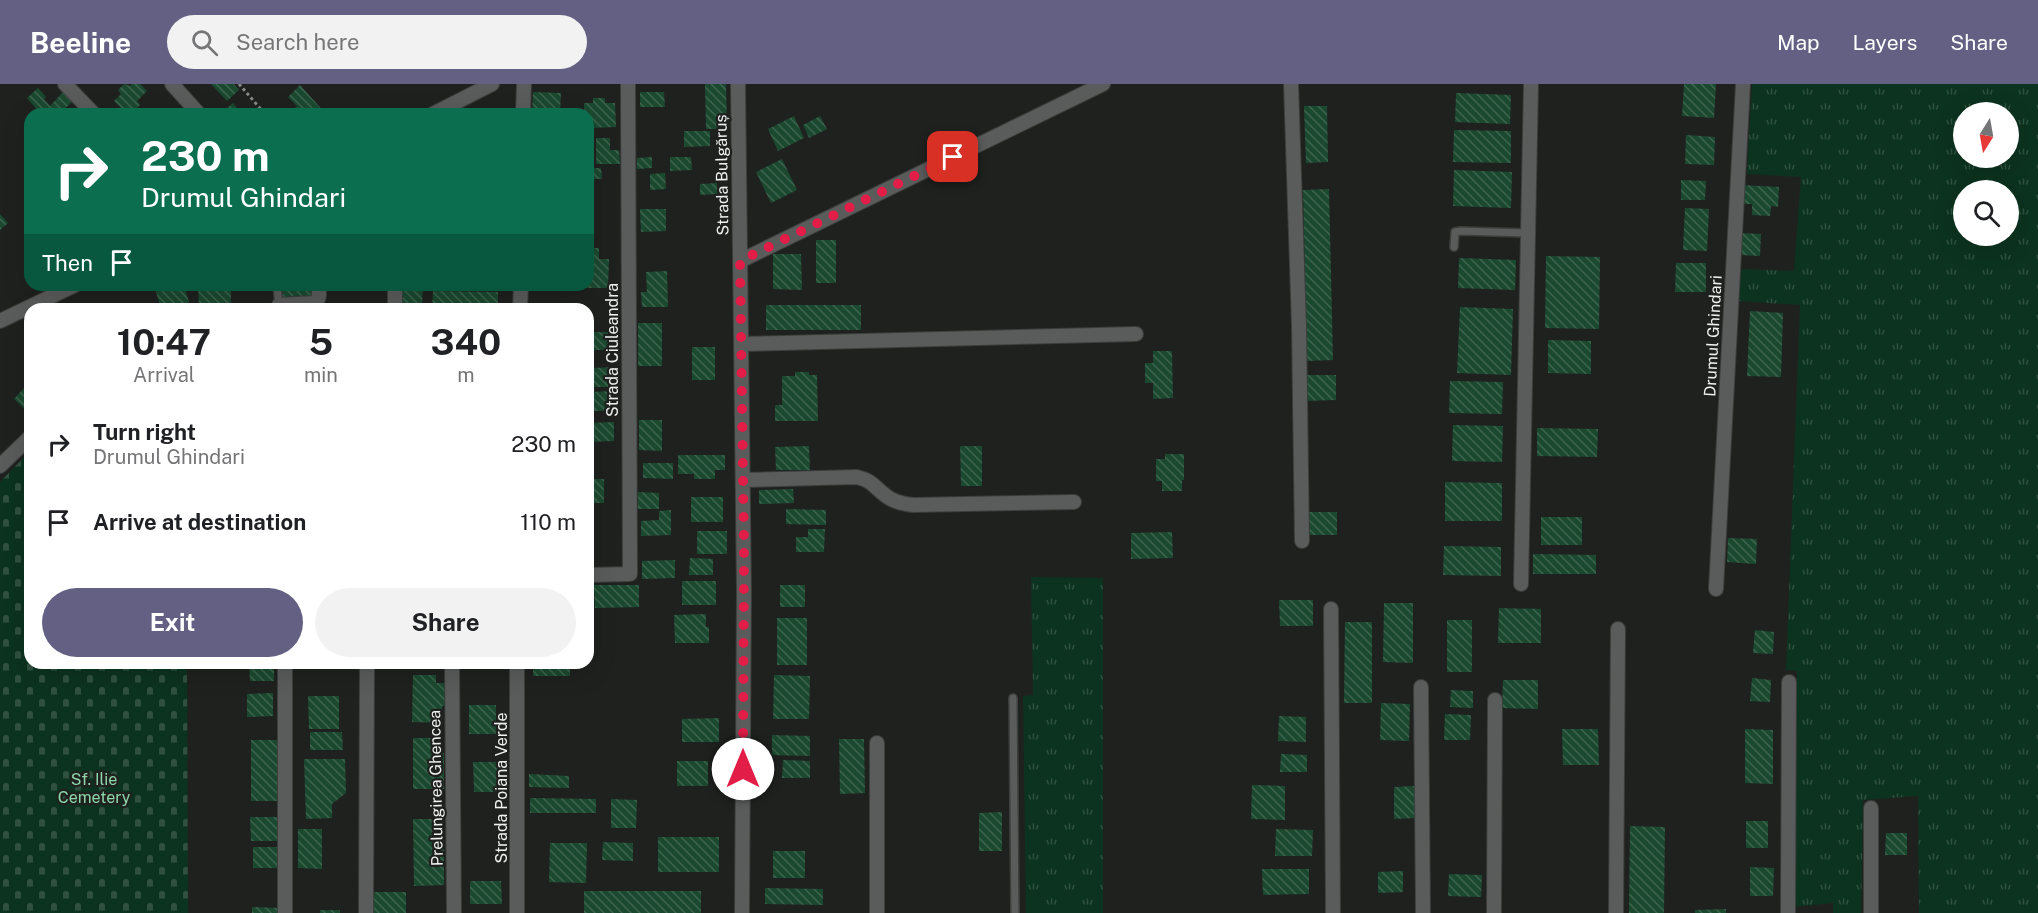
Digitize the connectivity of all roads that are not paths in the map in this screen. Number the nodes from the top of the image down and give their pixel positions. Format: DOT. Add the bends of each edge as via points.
graph roads {
  1 [pos="66,84"];
  2 [pos="172,84"];
  3 [pos="492,84"];
  4 [pos="524,84"];
  5 [pos="628,84"];
  6 [pos="738,84"];
  7 [pos="1103,84"];
  8 [pos="1292,84"];
  9 [pos="1532,84"];
  10 [pos="1743,84"];
  11 [pos="88,108"];
  12 [pos="194,108"];
  13 [pos="445,108"];
  14 [pos="523,108"];
  15 [pos="1528,233"];
  16 [pos="1454,247"];
  17 [pos="740,261"];
  18 [pos="62,291"];
  19 [pos="38,303"];
  20 [pos="24,309"];
  21 [pos="0,321"];
  22 [pos="1136,334"];
  23 [pos="741,344"];
  24 [pos="24,444"];
  25 [pos="0,466"];
  26 [pos="743,480"];
  27 [pos="1074,502"];
  28 [pos="1302,541"];
  29 [pos="594,575"];
  30 [pos="1521,584"];
  31 [pos="1716,590"];
  32 [pos="1331,609"];
  33 [pos="1618,629"];
  34 [pos="285,669"];
  35 [pos="367,669"];
  36 [pos="452,669"];
  37 [pos="517,669"];
  38 [pos="1789,682"];
  39 [pos="1421,687"];
  40 [pos="1012,698"];
  41 [pos="1495,700"];
  42 [pos="877,743"];
  43 [pos="1871,808"];
  44 [pos="285,913"];
  45 [pos="366,913"];
  46 [pos="454,913"];
  47 [pos="517,913"];
  48 [pos="742,913"];
  49 [pos="877,913"];
  50 [pos="1015,913"];
  51 [pos="1333,913"];
  52 [pos="1423,913"];
  53 [pos="1494,913"];
  54 [pos="1616,913"];
  55 [pos="1788,913"];
  56 [pos="1871,913"];
  1 -- 11 [label="street"];
  2 -- 12 [label="street"];
  3 -- 13 [label="street"];
  4 -- 14 [label="street"];
  5 -- 29 [label="street, Strada Ciuleandra" via="630,574"];
  6 -- 17 [label="street, Strada Bulgăruș"];
  7 -- 17 [label="street"];
  8 -- 28 [label="street"];
  9 -- 15 [label="street"];
  10 -- 31 [label="street, Drumul Ghindari"];
  15 -- 16 [label="lane" via="1455,232"];
  15 -- 30 [label="street"];
  17 -- 23 [label="street, Strada Bulgăruș"];
  18 -- 19 [label="street"];
  20 -- 21 [label="street"];
  22 -- 23 [label="street"];
  23 -- 26 [label="street, Strada Bulgăruș"];
  24 -- 25 [label="street"];
  26 -- 27 [label="street" via="857,477 868,480 886,497 913,505"];
  26 -- 48 [label="street, Strada Bulgăruș"];
  32 -- 51 [label="street"];
  33 -- 54 [label="street"];
  34 -- 44 [label="street"];
  35 -- 45 [label="street"];
  36 -- 46 [label="street, Prelungirea Ghencea"];
  37 -- 47 [label="street, Strada Poiana Verde"];
  38 -- 55 [label="street"];
  39 -- 52 [label="street"];
  40 -- 50 [label="lane"];
  41 -- 53 [label="street"];
  42 -- 49 [label="street"];
  43 -- 56 [label="street"];
}
